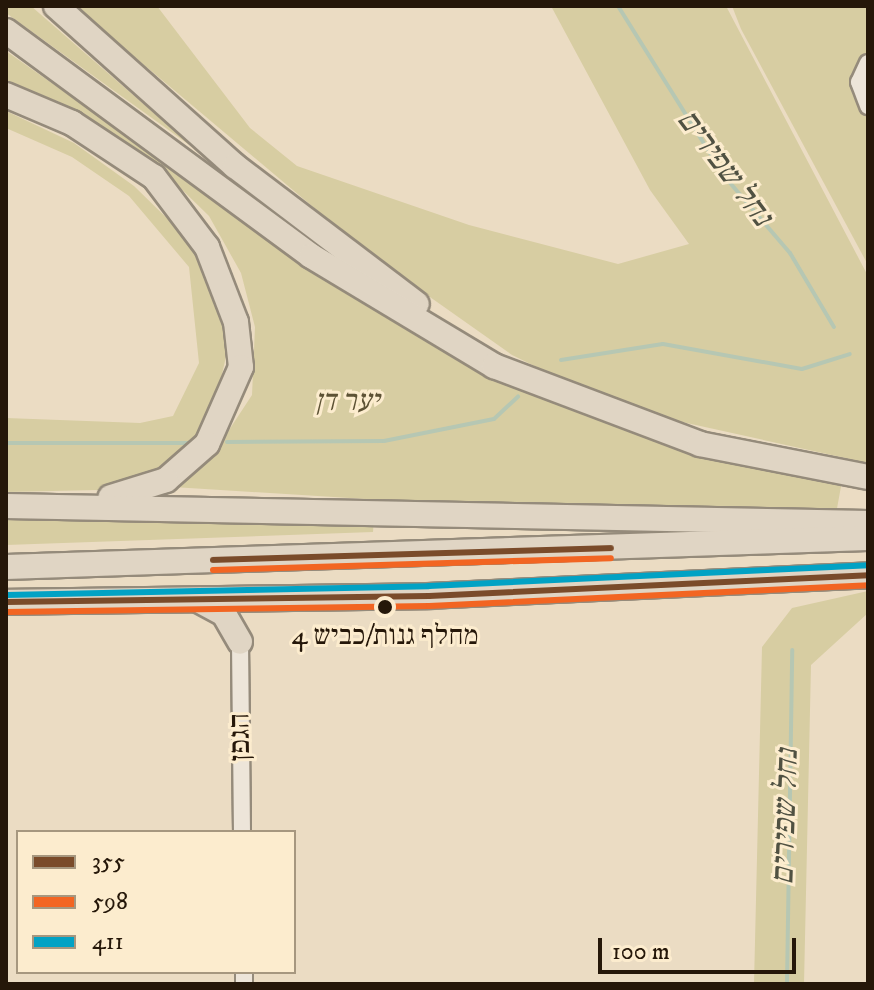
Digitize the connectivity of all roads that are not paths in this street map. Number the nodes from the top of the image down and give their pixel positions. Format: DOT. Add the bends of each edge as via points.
graph roads {
  1 [pos="56,6"];
  2 [pos="6,31"];
  3 [pos="868,63"];
  4 [pos="6,95"];
  5 [pos="868,106"];
  6 [pos="560,396"];
  7 [pos="868,477"];
  8 [pos="55,505"];
  9 [pos="6,506"];
  10 [pos="868,523"];
  11 [pos="868,538"];
  12 [pos="6,567"];
  13 [pos="868,575"];
  14 [pos="280,596"];
  15 [pos="196,599"];
  16 [pos="6,604"];
  17 [pos="240,642"];
  18 [pos="242,830"];
  1 -- 6 [label="highway" via="326,240"];
  2 -- 6 [label="highway" via="311,256 453,345"];
  3 -- 5 [label="street" via="859,82"];
  4 -- 8 [label="highway" via="72,123 170,193 212,257 240,341 241,367 223,421 187,465 143,489"];
  6 -- 7 [label="highway" via="726,451"];
  8 -- 9 [label="highway"];
  8 -- 10 [label="highway"];
  11 -- 12 [label="highway"];
  13 -- 14 [label="highway"];
  14 -- 15 [label="highway"];
  14 -- 17 [label="highway" via="251,616"];
  15 -- 16 [label="highway"];
  15 -- 17 [label="highway" via="224,614"];
  17 -- 18 [label="street, הגפן"];
}
